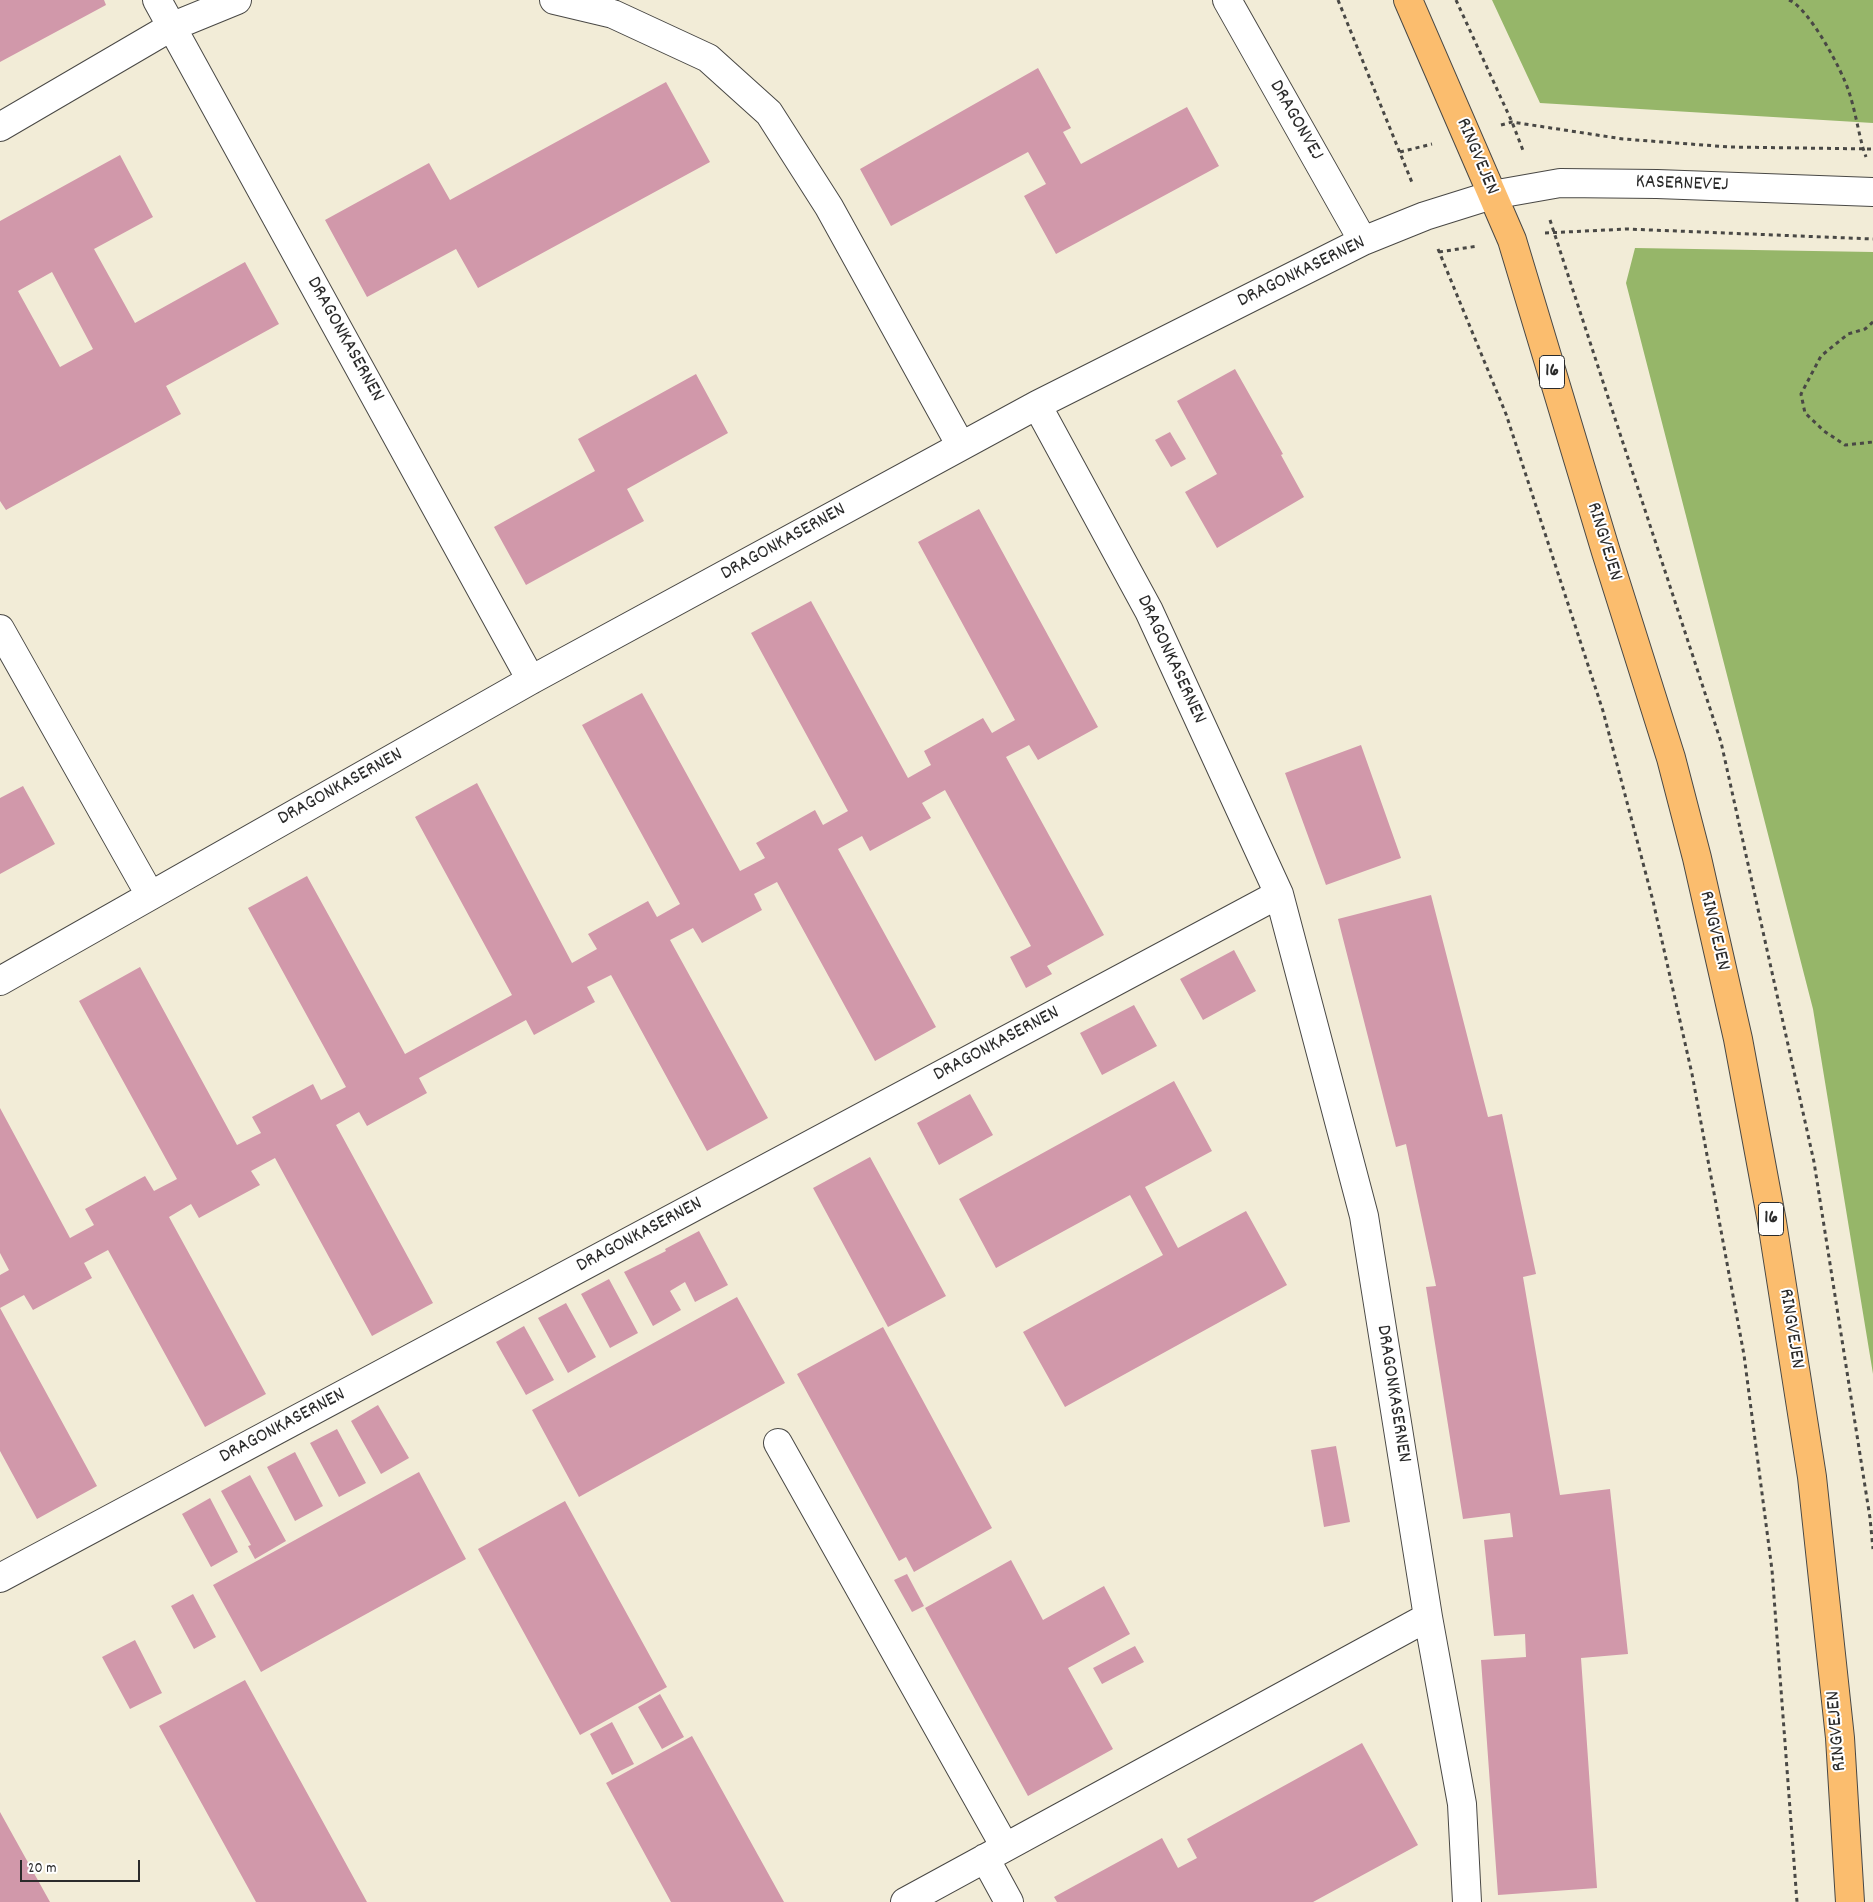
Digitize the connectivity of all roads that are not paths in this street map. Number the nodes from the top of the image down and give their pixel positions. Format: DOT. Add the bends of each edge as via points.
graph roads {
  1 [pos="157,0"];
  2 [pos="237,0"];
  3 [pos="554,0"];
  4 [pos="1227,0"];
  5 [pos="1408,0"];
  6 [pos="171,27"];
  7 [pos="0,127"];
  8 [pos="1873,192"];
  9 [pos="1492,195"];
  10 [pos="1363,241"];
  11 [pos="1037,405"];
  12 [pos="961,446"];
  13 [pos="0,629"];
  14 [pos="531,680"];
  15 [pos="1279,894"];
  16 [pos="150,895"];
  17 [pos="0,981"];
  18 [pos="778,1443"];
  19 [pos="0,1578"];
  20 [pos="1428,1617"];
  21 [pos="995,1853"];
  22 [pos="905,1902"];
  23 [pos="1009,1902"];
  24 [pos="1467,1902"];
  25 [pos="1850,1902"];
  1 -- 6 [label="street, DRAGONKASERNEN"];
  2 -- 6 [label="street"];
  3 -- 12 [label="street" via="613,14 708,58 769,113 829,207"];
  4 -- 10 [label="street, DRAGONVEJ"];
  5 -- 9 [label="main road, RINGVEJEN / 16"];
  6 -- 7 [label="street"];
  6 -- 14 [label="street, DRAGONKASERNEN"];
  8 -- 9 [label="street, KASERNEVEJ" via="1560,183"];
  9 -- 10 [label="street, DRAGONKASERNEN" via="1424,216"];
  9 -- 25 [label="main road, RINGVEJEN / 16" via="1512,240 1671,758 1738,1039 1780,1268 1812,1477 1840,1738"];
  10 -- 11 [label="street, DRAGONKASERNEN"];
  11 -- 12 [label="street, DRAGONKASERNEN"];
  11 -- 15 [label="street, DRAGONKASERNEN" via="1148,611"];
  12 -- 14 [label="street, DRAGONKASERNEN"];
  13 -- 16 [label="street"];
  14 -- 16 [label="street, DRAGONKASERNEN"];
  15 -- 19 [label="street, DRAGONKASERNEN"];
  15 -- 20 [label="street, DRAGONKASERNEN" via="1364,1216"];
  16 -- 17 [label="street, DRAGONKASERNEN"];
  18 -- 21 [label="street"];
  20 -- 21 [label="street"];
  20 -- 24 [label="street, DRAGONKASERNEN" via="1462,1804"];
  21 -- 22 [label="street"];
  21 -- 23 [label="street"];
}
